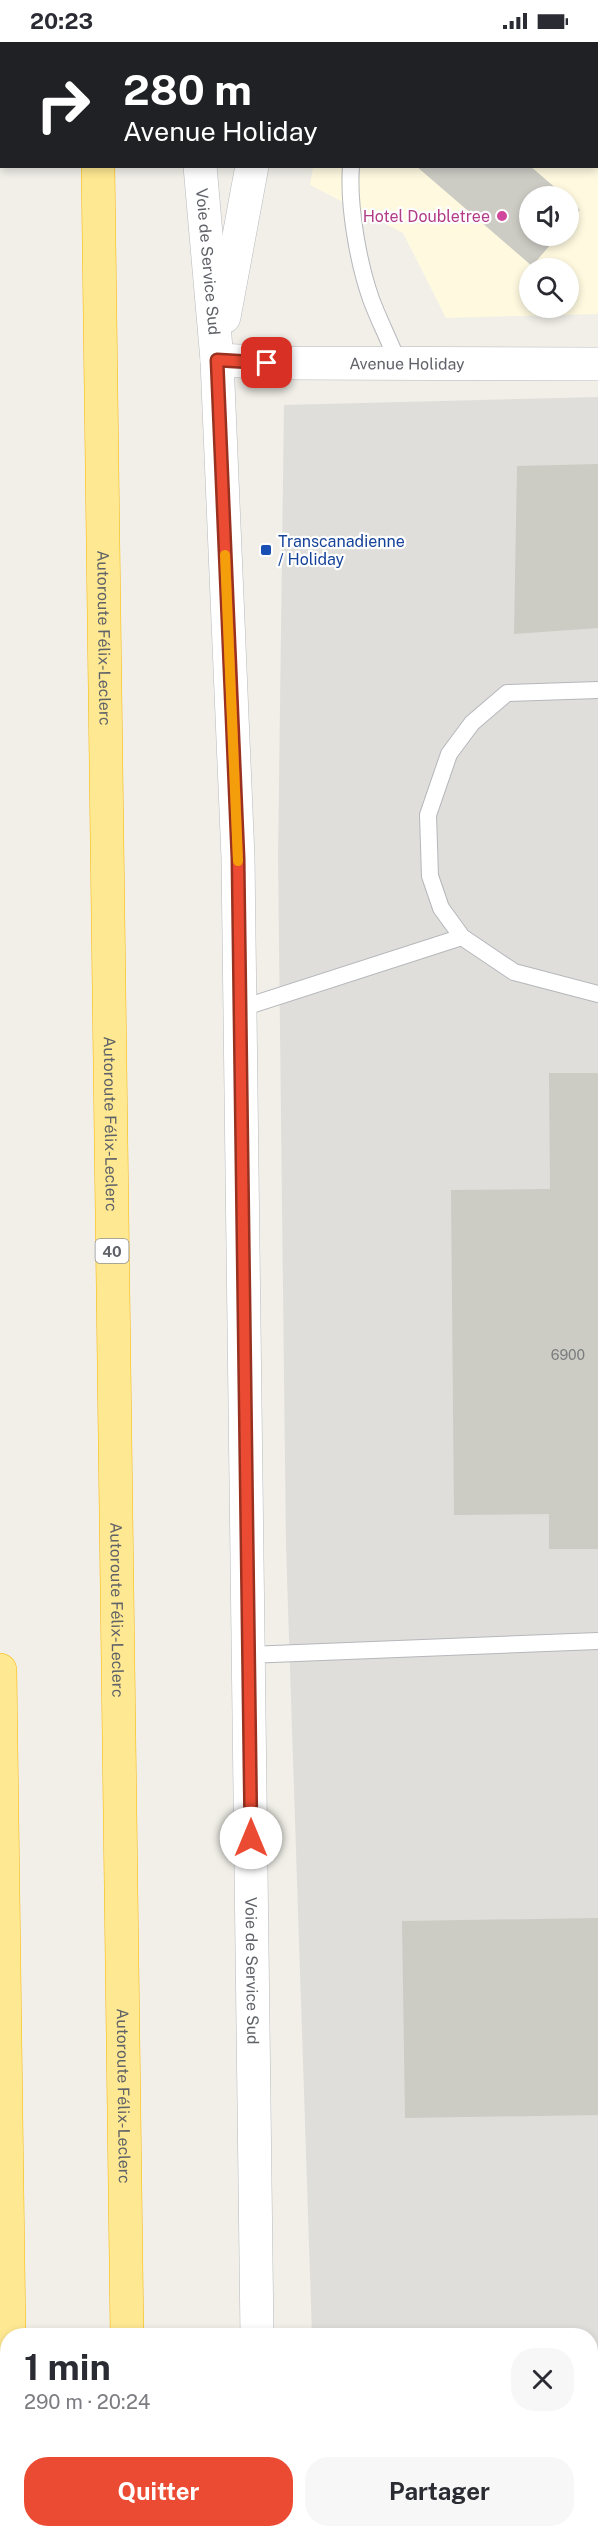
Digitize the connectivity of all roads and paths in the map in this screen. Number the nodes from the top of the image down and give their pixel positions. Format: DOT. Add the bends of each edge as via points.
graph roads {
  1 [pos="98,168"];
  2 [pos="200,168"];
  3 [pos="252,168"];
  4 [pos="351,168"];
  5 [pos="217,360"];
  6 [pos="399,363"];
  7 [pos="598,364"];
  8 [pos="598,690"];
  9 [pos="462,937"];
  10 [pos="598,994"];
  11 [pos="239,1010"];
  12 [pos="598,1641"];
  13 [pos="248,1655"];
  14 [pos="0,1670"];
  15 [pos="9,2328"];
  16 [pos="127,2328"];
  17 [pos="257,2328"];
  1 -- 16 [label="highway, Autoroute Félix-Leclerc / 40"];
  2 -- 5 [label="main road, Voie de Service Sud"];
  3 -- 5 [label="main road"];
  4 -- 6 [label="lane" via="360,258 371,298"];
  5 -- 6 [label="main road, Avenue Holiday"];
  5 -- 11 [label="main road, Voie de Service Sud" via="238,858"];
  6 -- 7 [label="main road, Avenue Holiday"];
  8 -- 9 [label="lane" via="507,693 472,723 449,754 428,815 430,876 441,908"];
  9 -- 10 [label="lane" via="514,972"];
  9 -- 11 [label="lane"];
  11 -- 13 [label="main road, Voie de Service Sud"];
  12 -- 13 [label="lane"];
  13 -- 17 [label="main road, Voie de Service Sud"];
  14 -- 15 [label="highway"];
}
